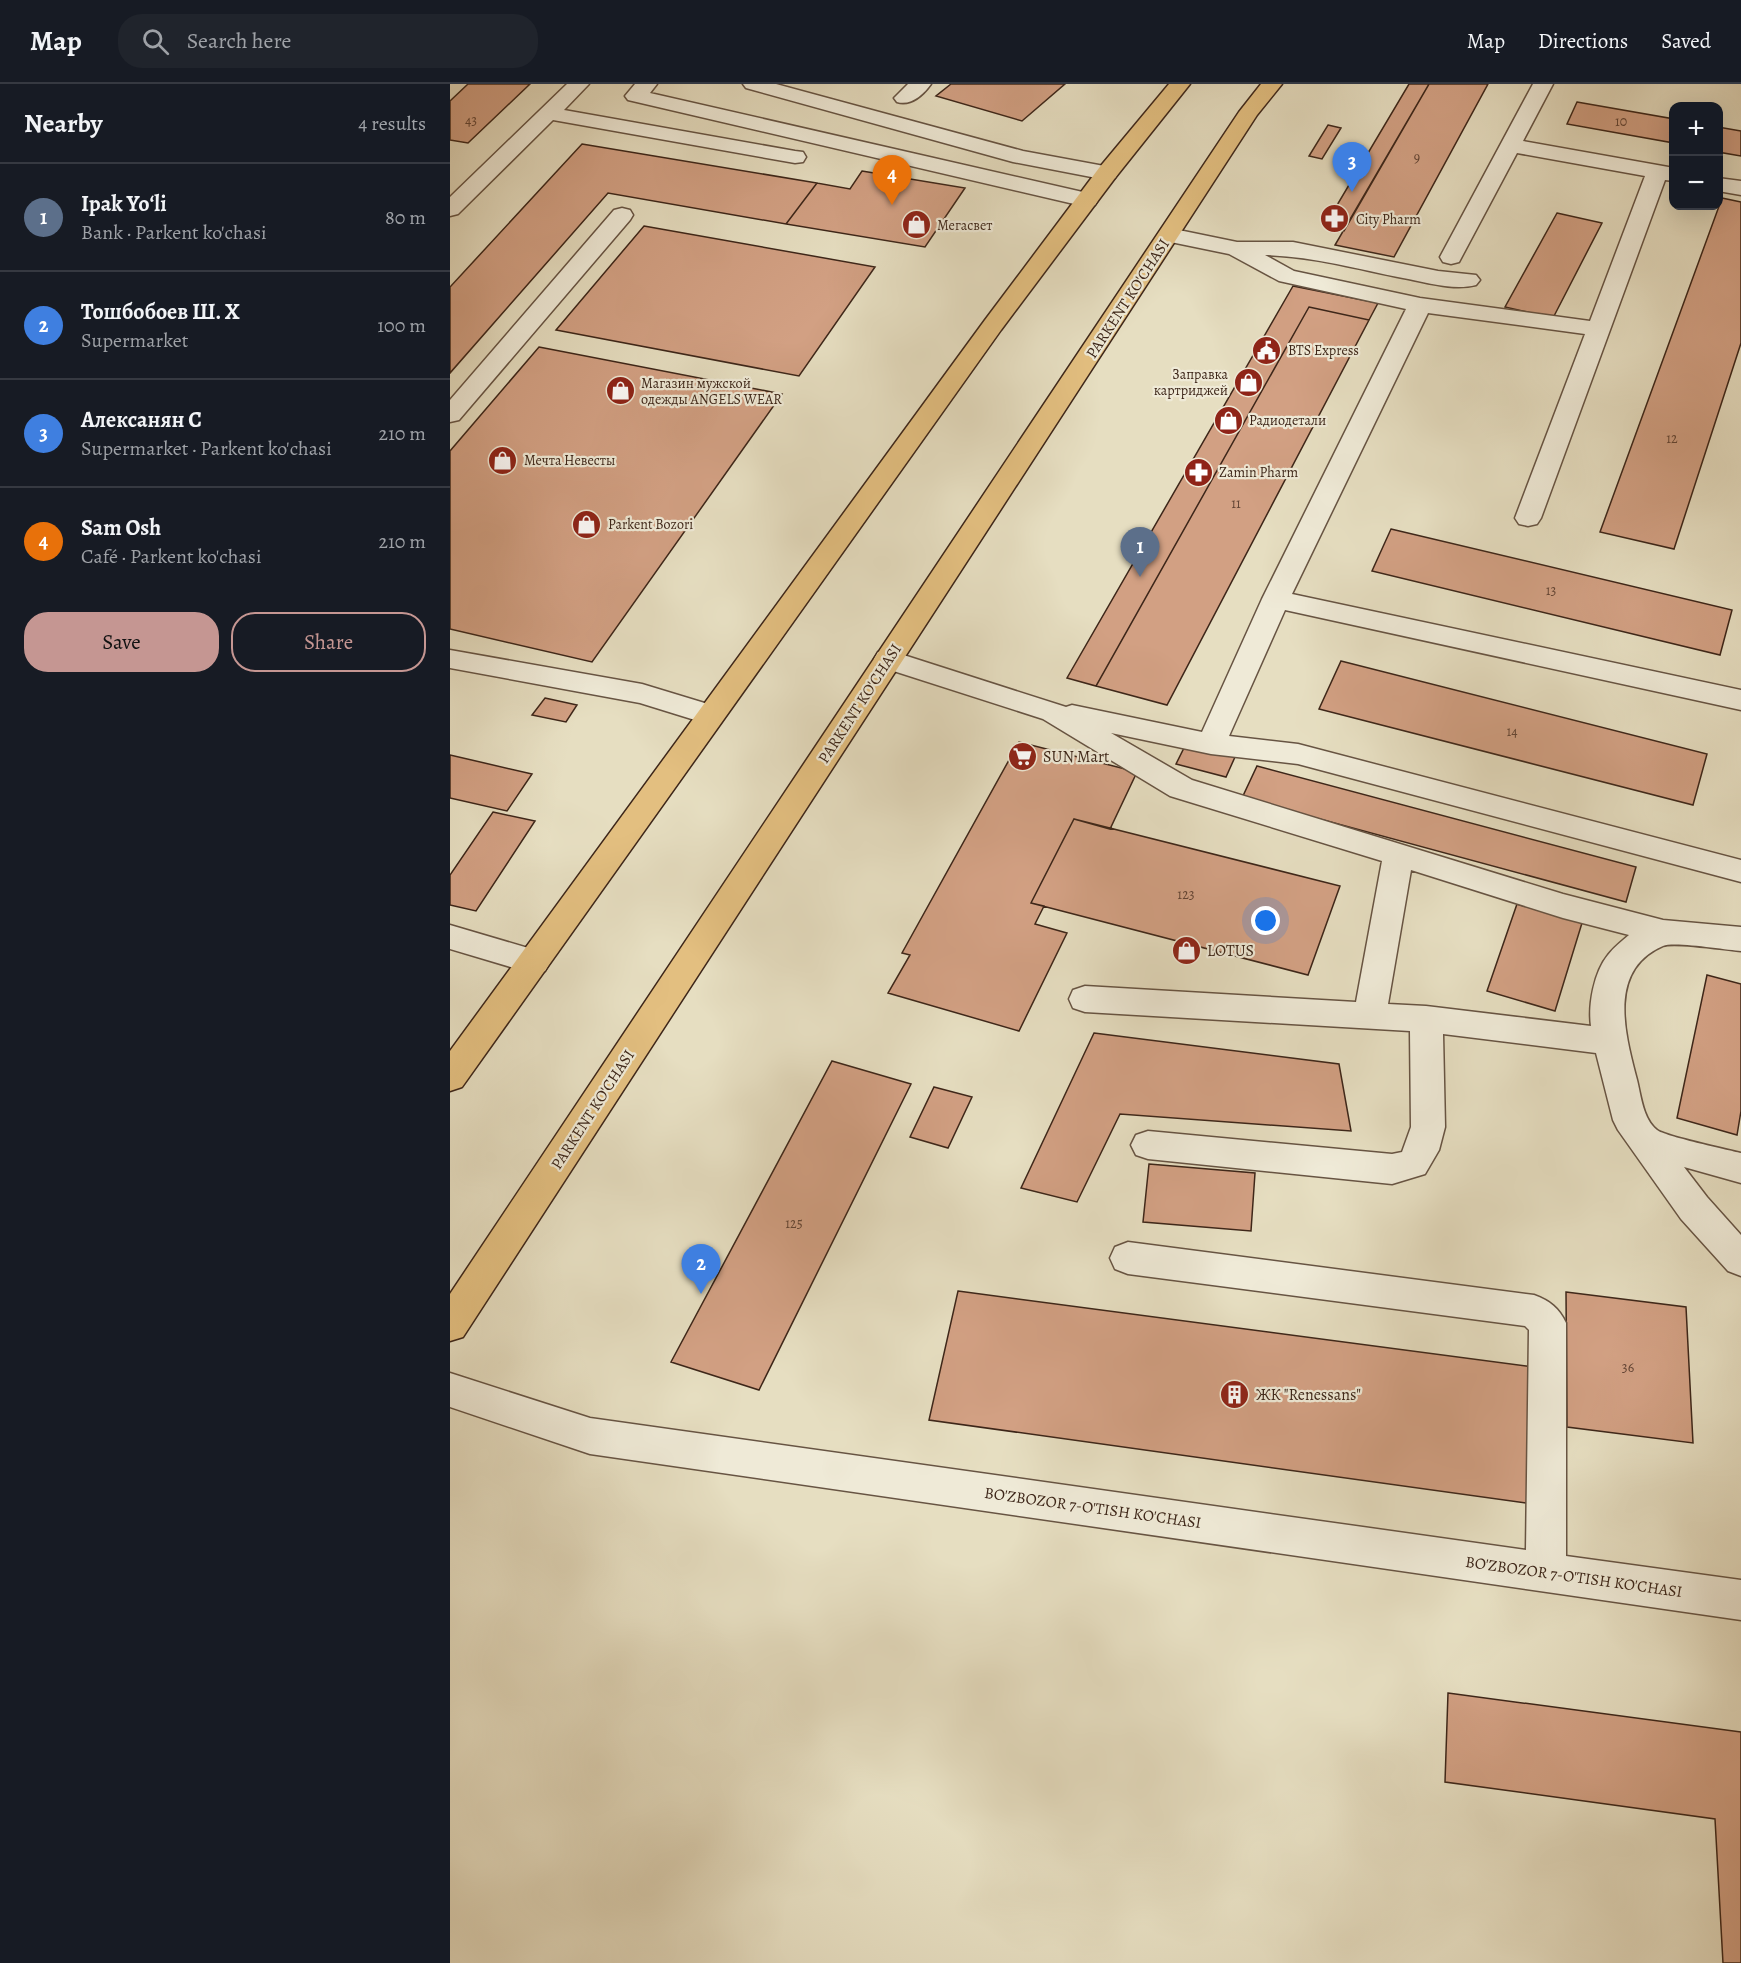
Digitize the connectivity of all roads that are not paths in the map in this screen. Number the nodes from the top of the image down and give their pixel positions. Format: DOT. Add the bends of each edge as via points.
graph roads {
  1 [pos="579,84"];
  2 [pos="647,84"];
  3 [pos="753,84"];
  4 [pos="921,84"];
  5 [pos="1180,84"];
  6 [pos="1272,84"];
  7 [pos="1543,84"];
  8 [pos="797,88"];
  9 [pos="903,98"];
  10 [pos="547,113"];
  11 [pos="1510,145"];
  12 [pos="795,157"];
  13 [pos="1107,173"];
  14 [pos="1665,173"];
  15 [pos="1723,185"];
  16 [pos="1741,188"];
  17 [pos="1087,200"];
  18 [pos="450,209"];
  19 [pos="622,215"];
  20 [pos="1168,235"];
  21 [pos="1234,248"];
  22 [pos="1450,257"];
  23 [pos="1468,280"];
  24 [pos="1420,304"];
  25 [pos="1598,329"];
  26 [pos="450,415"];
  27 [pos="1528,518"];
  28 [pos="1276,599"];
  29 [pos="450,659"];
  30 [pos="888,659"];
  31 [pos="1741,700"];
  32 [pos="1053,712"];
  33 [pos="711,715"];
  34 [pos="1211,744"];
  35 [pos="1398,856"];
  36 [pos="1741,871"];
  37 [pos="1663,932"];
  38 [pos="450,937"];
  39 [pos="1741,939"];
  40 [pos="534,962"];
  41 [pos="1085,999"];
  42 [pos="1370,1016"];
  43 [pos="1426,1019"];
  44 [pos="1610,1042"];
  45 [pos="450,1077"];
  46 [pos="1648,1143"];
  47 [pos="1148,1145"];
  48 [pos="1741,1168"];
  49 [pos="1128,1258"];
  50 [pos="1741,1260"];
  51 [pos="450,1325"];
  52 [pos="450,1390"];
  53 [pos="1546,1572"];
  54 [pos="1741,1600"];
  1 -- 10 [label="street"];
  2 -- 17 [label="street" via="635,96"];
  3 -- 8 [label="street"];
  4 -- 9 [label="street"];
  5 -- 13 [label="main road"];
  6 -- 20 [label="main road, PARKENT KO'CHASI"];
  7 -- 11 [label="street"];
  8 -- 13 [label="street" via="1021,157"];
  10 -- 12 [label="street"];
  10 -- 18 [label="street"];
  11 -- 14 [label="street"];
  11 -- 22 [label="street"];
  13 -- 17 [label="main road"];
  14 -- 25 [label="street"];
  15 -- 16 [label="street"];
  17 -- 33 [label="main road"];
  19 -- 26 [label="street"];
  20 -- 21 [label="street"];
  20 -- 30 [label="main road, PARKENT KO'CHASI"];
  21 -- 23 [label="street" via="1293,249 1438,278"];
  21 -- 24 [label="street" via="1287,276"];
  24 -- 25 [label="street"];
  24 -- 28 [label="street"];
  25 -- 27 [label="street"];
  28 -- 31 [label="street"];
  28 -- 34 [label="street"];
  29 -- 33 [label="street" via="642,694"];
  30 -- 32 [label="street"];
  30 -- 51 [label="main road, PARKENT KO'CHASI"];
  32 -- 34 [label="street"];
  32 -- 35 [label="street" via="1181,788"];
  33 -- 40 [label="main road"];
  34 -- 36 [label="street" via="1298,754"];
  35 -- 37 [label="street"];
  35 -- 42 [label="street"];
  37 -- 39 [label="street"];
  37 -- 44 [label="street" via="1641,944 1619,964 1609,993"];
  38 -- 40 [label="street"];
  40 -- 45 [label="main road"];
  41 -- 42 [label="street"];
  42 -- 43 [label="street"];
  43 -- 44 [label="street"];
  43 -- 47 [label="street" via="1428,1127 1422,1150 1413,1164 1392,1168"];
  44 -- 46 [label="street" via="1630,1120"];
  46 -- 48 [label="street"];
  46 -- 50 [label="street" via="1694,1208"];
  49 -- 53 [label="street" via="1534,1311 1548,1323"];
  52 -- 53 [label="street, BO'ZBOZOR 7-O'TISH KO'CHASI" via="590,1436"];
  53 -- 54 [label="street, BO'ZBOZOR 7-O'TISH KO'CHASI"];
}
